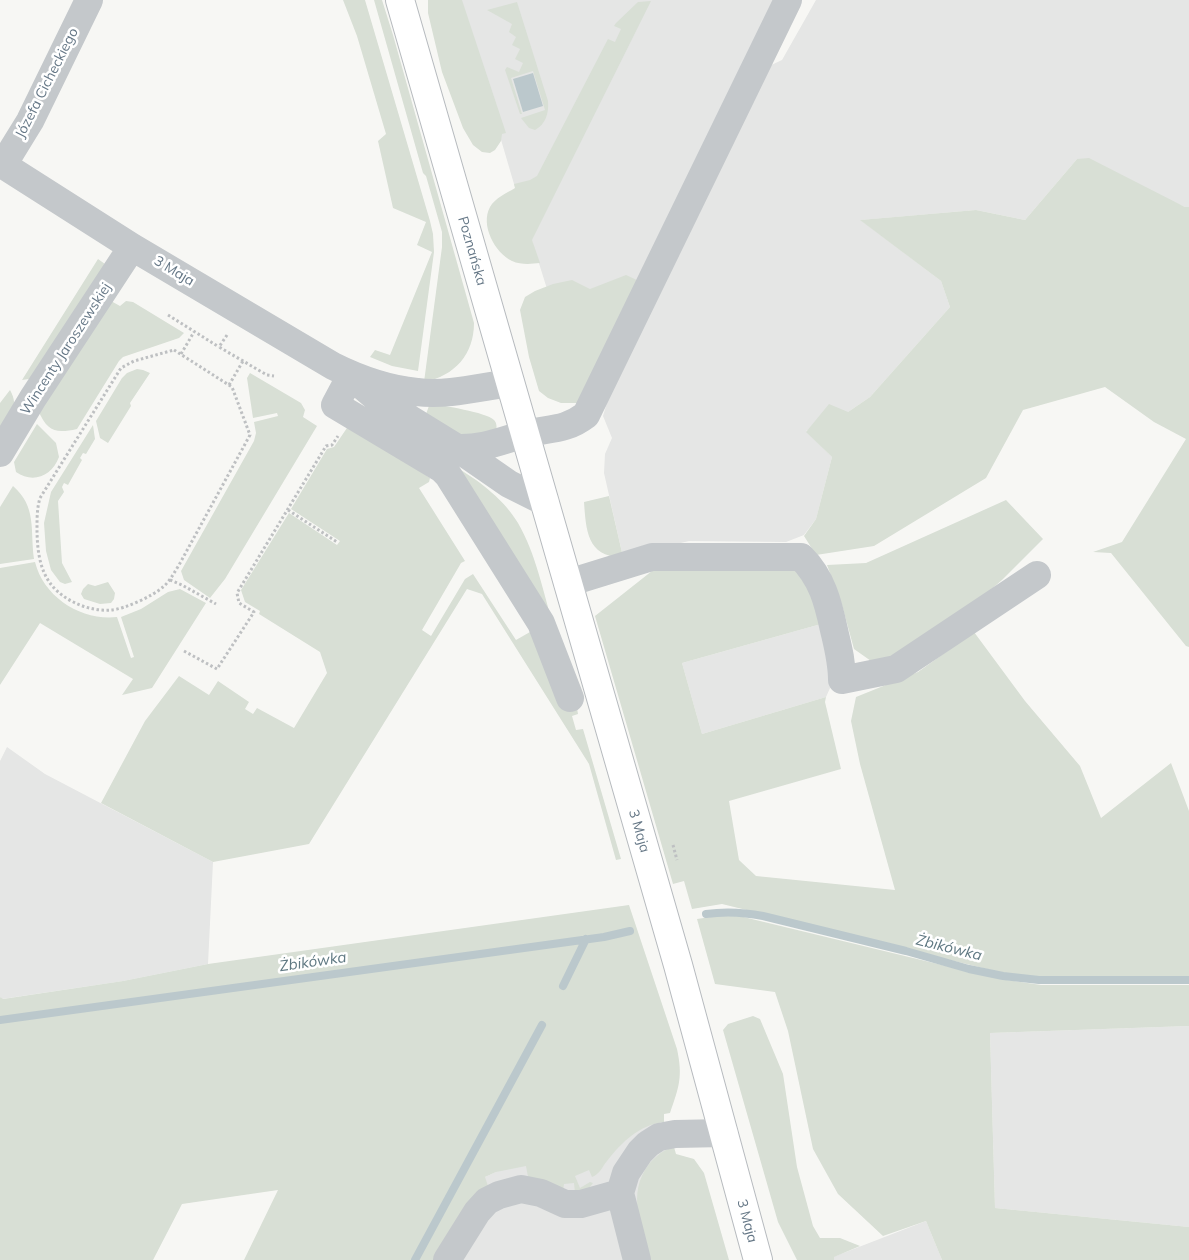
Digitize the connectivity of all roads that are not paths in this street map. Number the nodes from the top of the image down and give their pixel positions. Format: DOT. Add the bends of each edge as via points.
graph roads {
  1 [pos="89,0"];
  2 [pos="400,0"];
  3 [pos="788,0"];
  4 [pos="1,164"];
  5 [pos="132,247"];
  6 [pos="351,375"];
  7 [pos="510,384"];
  8 [pos="525,434"];
  9 [pos="457,448"];
  10 [pos="0,453"];
  11 [pos="545,502"];
  12 [pos="1037,575"];
  13 [pos="568,583"];
  14 [pos="570,698"];
  15 [pos="724,1133"];
  16 [pos="620,1193"];
  17 [pos="447,1260"];
  18 [pos="637,1260"];
  19 [pos="758,1260"];
  1 -- 4 [label="street, Józefa Cicheckiego" via="30,120"];
  2 -- 7 [label="main road, Poznańska"];
  3 -- 8 [label="street" via="586,414 568,426"];
  4 -- 5 [label="street, 3 Maja"];
  5 -- 6 [label="street, 3 Maja"];
  5 -- 10 [label="street, Wincenty Jaroszewskiej"];
  6 -- 7 [label="street, 3 Maja" via="418,392"];
  6 -- 9 [label="street, 3 Maja" via="379,400"];
  6 -- 14 [label="street" via="335,405 448,475 541,623"];
  7 -- 8 [label="main road, Poznańska"];
  8 -- 9 [label="street" via="485,447"];
  8 -- 11 [label="main road, Poznańska"];
  9 -- 11 [label="street, 3 Maja" via="509,484"];
  11 -- 13 [label="main road, 3 Maja"];
  12 -- 13 [label="street" via="896,669 842,680 842,663 826,594 802,557 652,557"];
  13 -- 15 [label="main road, 3 Maja"];
  15 -- 16 [label="street" via="675,1134 648,1144 626,1173"];
  15 -- 19 [label="main road, 3 Maja"];
  16 -- 17 [label="street" via="581,1204 565,1204 520,1188 498,1195 477,1212"];
  16 -- 18 [label="street"];
}
